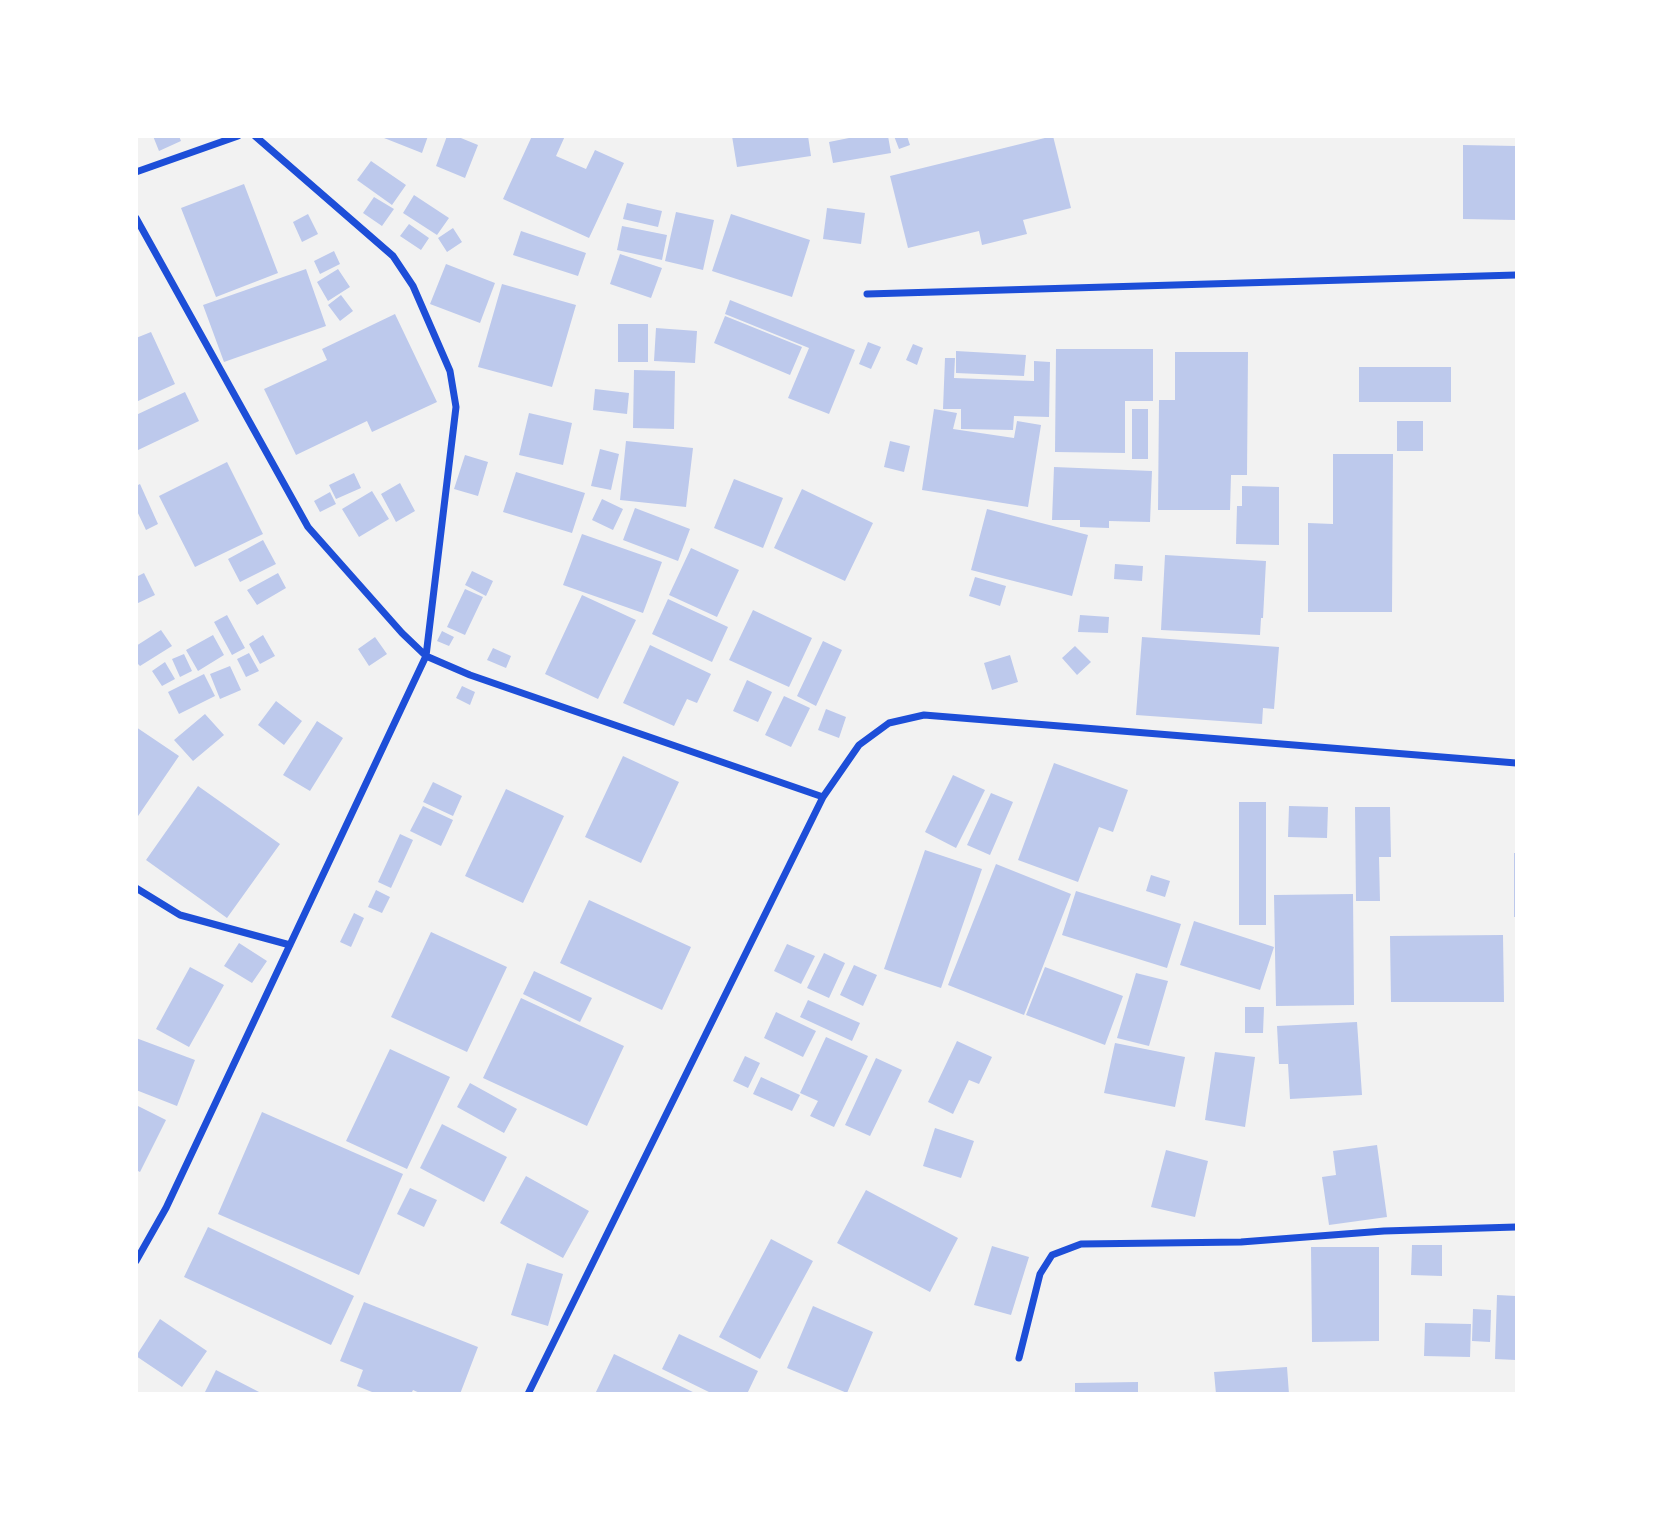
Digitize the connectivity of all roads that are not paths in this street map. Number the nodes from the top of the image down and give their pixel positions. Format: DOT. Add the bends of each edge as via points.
graph roads {
  1 [pos="238,136"];
  2 [pos="255,136"];
  3 [pos="136,172"];
  4 [pos="136,218"];
  5 [pos="1517,275"];
  6 [pos="867,294"];
  7 [pos="426,656"];
  8 [pos="1517,763"];
  9 [pos="822,797"];
  10 [pos="136,888"];
  11 [pos="290,945"];
  12 [pos="1517,1227"];
  13 [pos="136,1261"];
  14 [pos="1019,1358"];
  15 [pos="528,1394"];
  1 -- 3 [label="street"];
  2 -- 7 [label="street" via="393,256 413,286 450,371 456,407"];
  4 -- 7 [label="street" via="308,527"];
  5 -- 6 [label="street"];
  7 -- 9 [label="street"];
  7 -- 11 [label="street"];
  8 -- 9 [label="street" via="924,715 889,723 859,745"];
  9 -- 15 [label="street"];
  10 -- 11 [label="street" via="180,915"];
  11 -- 13 [label="street" via="166,1208"];
  12 -- 14 [label="street" via="1241,1242 1081,1244 1052,1255 1041,1274"];
}
